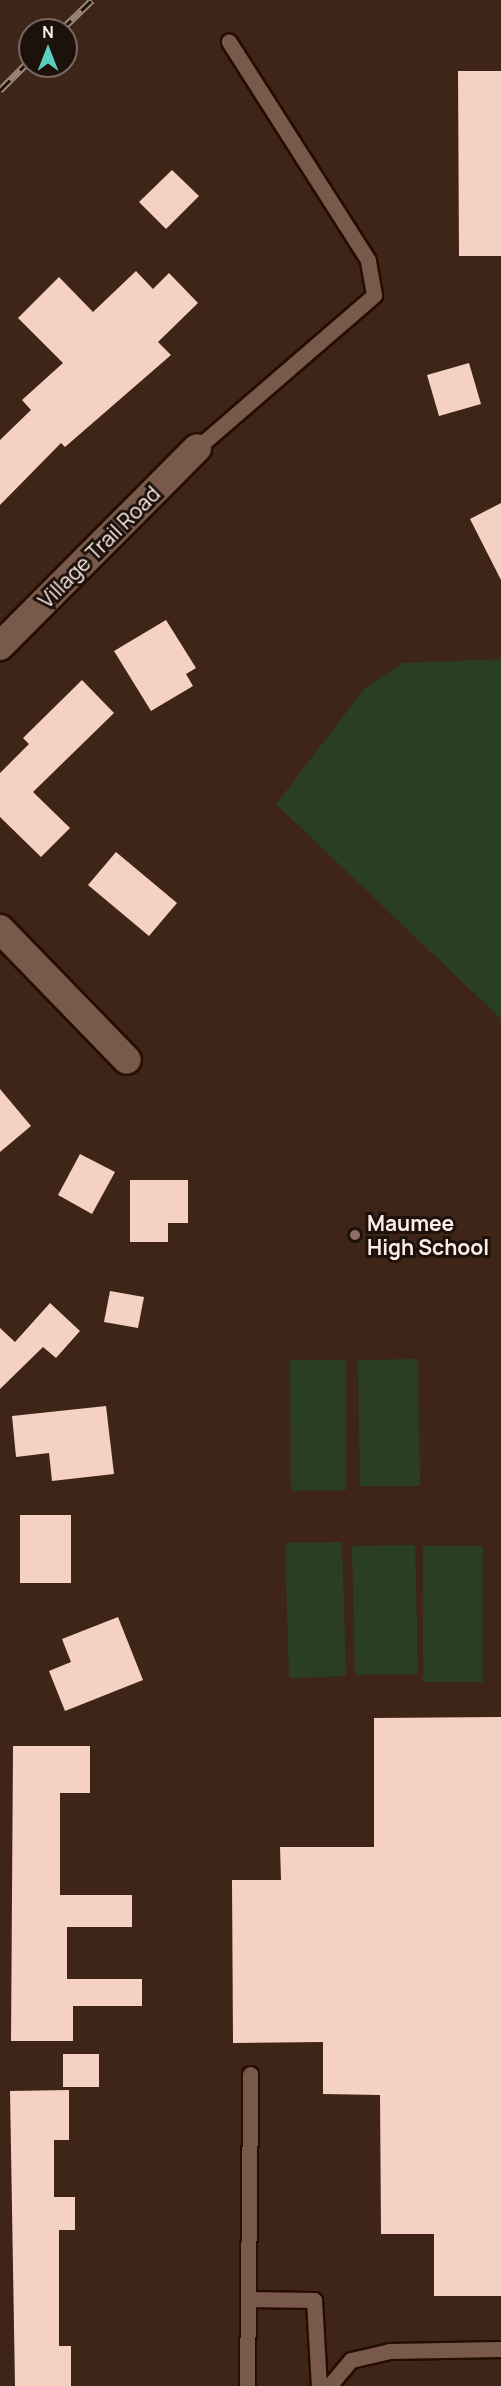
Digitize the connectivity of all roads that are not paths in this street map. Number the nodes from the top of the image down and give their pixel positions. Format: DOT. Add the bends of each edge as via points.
graph roads {
  1 [pos="229,42"];
  2 [pos="197,448"];
  3 [pos="0,646"];
  4 [pos="0,929"];
  5 [pos="127,1060"];
  6 [pos="250,2074"];
  7 [pos="248,2298"];
  8 [pos="501,2349"];
  9 [pos="247,2386"];
  10 [pos="319,2386"];
  11 [pos="329,2386"];
  1 -- 2 [label="lane" via="368,260 374,295"];
  2 -- 3 [label="street, Village Trail Road"];
  4 -- 5 [label="street"];
  6 -- 7 [label="lane"];
  7 -- 9 [label="lane"];
  7 -- 10 [label="lane" via="314,2300"];
  8 -- 11 [label="lane" via="389,2351 351,2360"];
}
